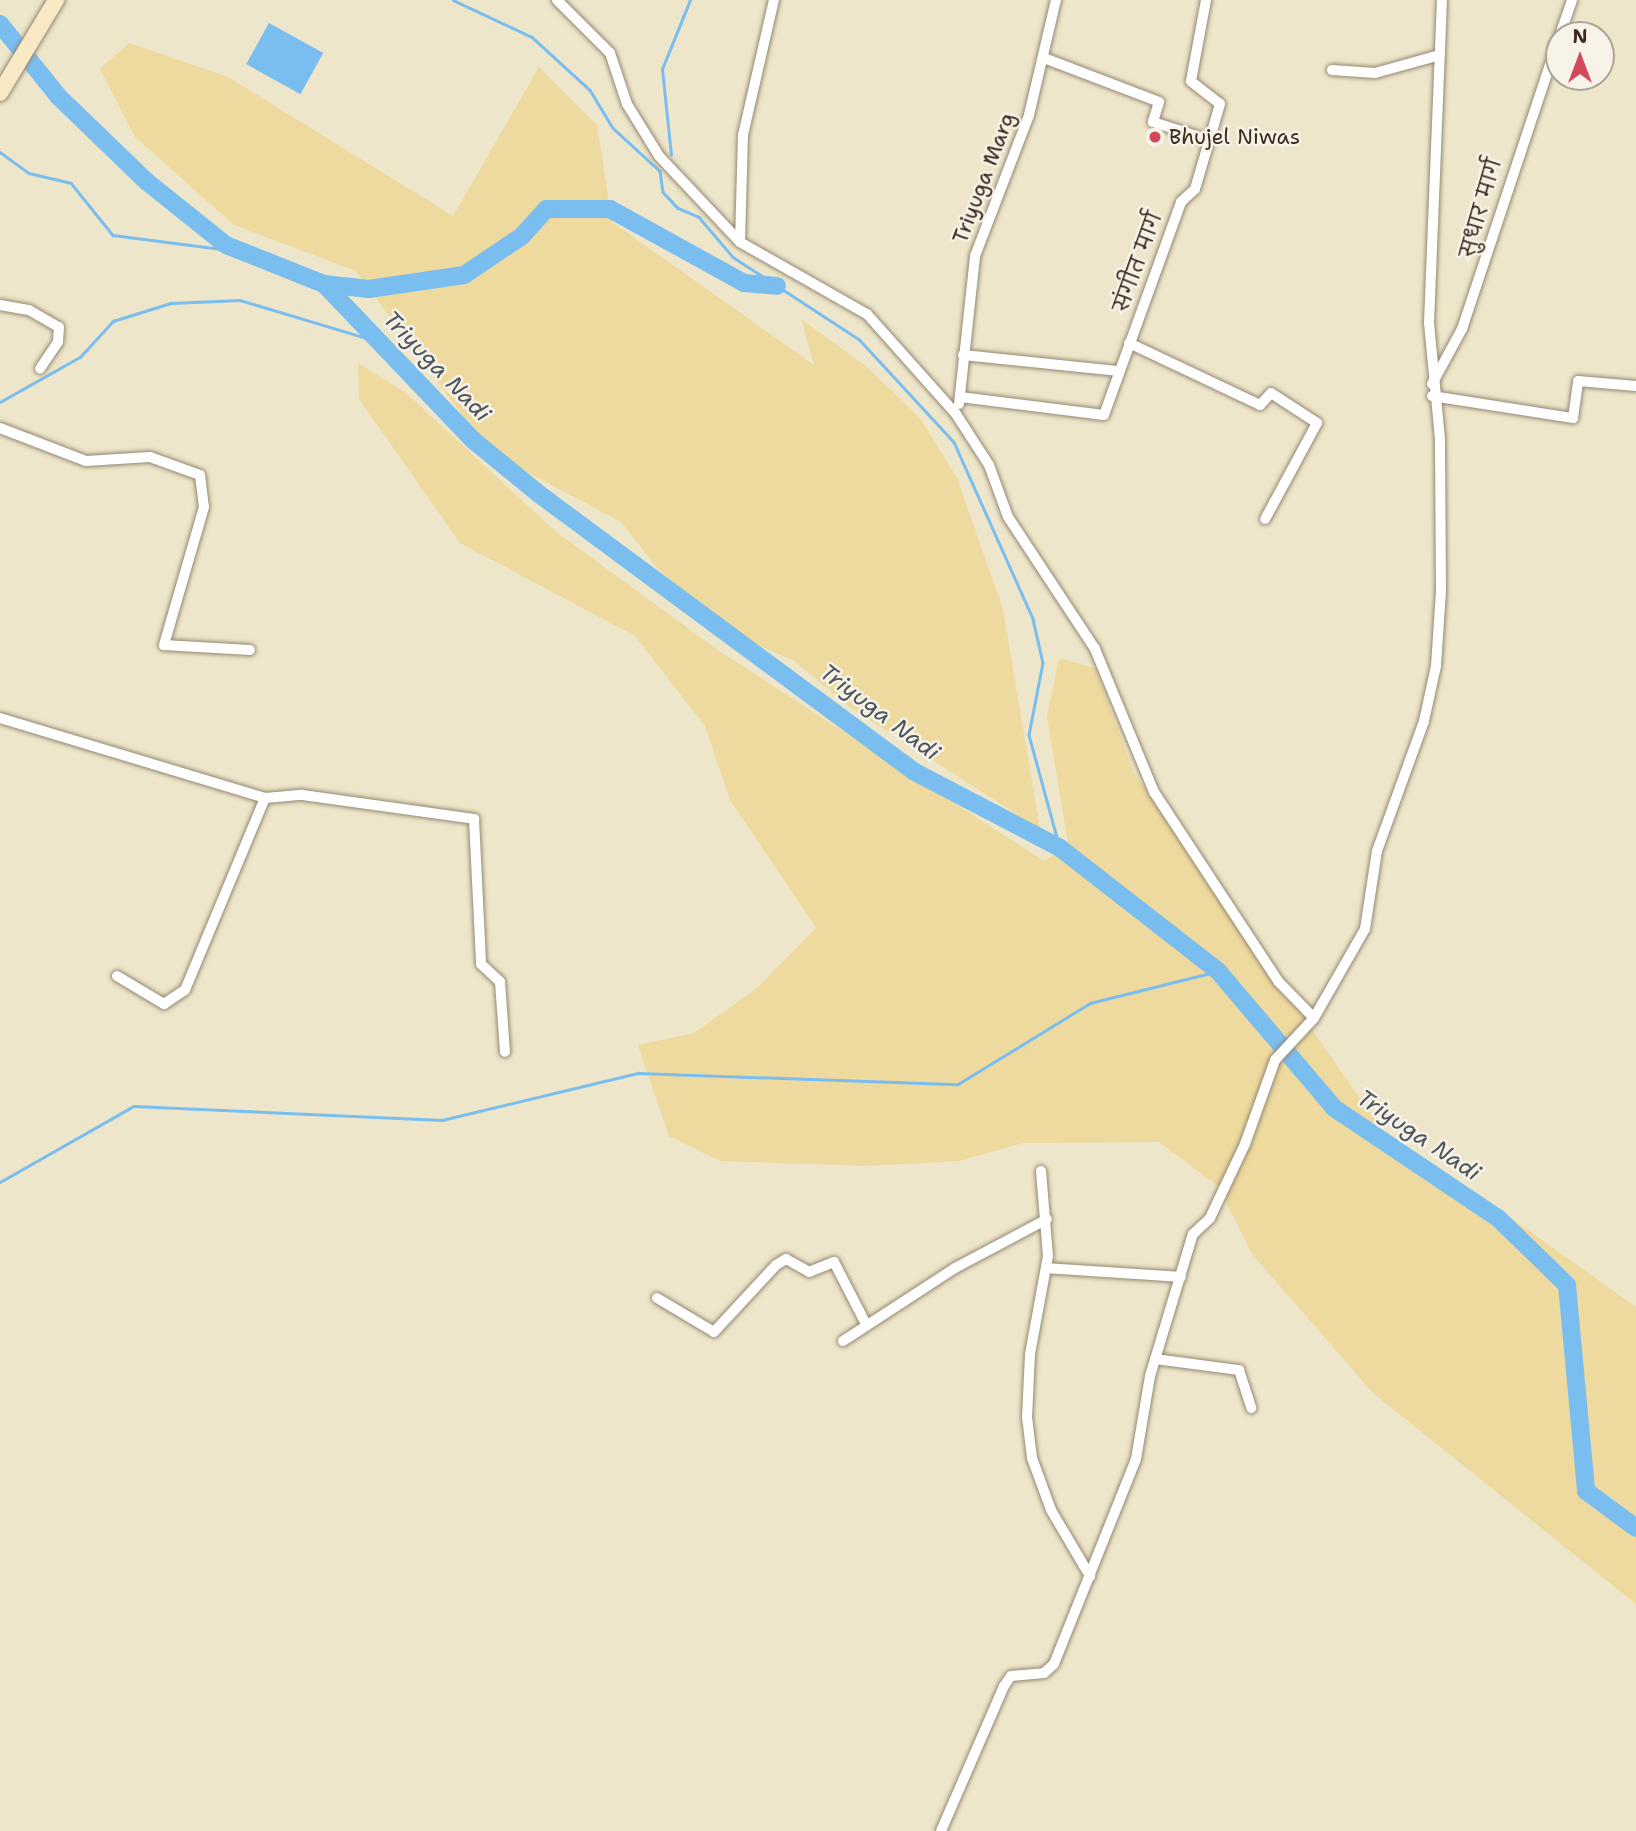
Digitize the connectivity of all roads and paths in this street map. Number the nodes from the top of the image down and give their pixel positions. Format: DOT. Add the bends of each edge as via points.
graph roads {
  1 [pos="56,0"];
  2 [pos="557,0"];
  3 [pos="774,0"];
  4 [pos="1056,0"];
  5 [pos="1206,0"];
  6 [pos="1442,0"];
  7 [pos="1572,0"];
  8 [pos="1564,21"];
  9 [pos="1440,54"];
  10 [pos="1044,58"];
  11 [pos="1332,70"];
  12 [pos="1545,78"];
  13 [pos="0,93"];
  14 [pos="1209,140"];
  15 [pos="740,242"];
  16 [pos="0,305"];
  17 [pos="1129,343"];
  18 [pos="963,355"];
  19 [pos="40,369"];
  20 [pos="1119,371"];
  21 [pos="1636,386"];
  22 [pos="1431,391"];
  23 [pos="961,397"];
  24 [pos="956,414"];
  25 [pos="0,428"];
  26 [pos="1265,519"];
  27 [pos="250,650"];
  28 [pos="0,718"];
  29 [pos="265,798"];
  30 [pos="117,976"];
  31 [pos="1314,1018"];
  32 [pos="505,1052"];
  33 [pos="1041,1171"];
  34 [pos="1046,1219"];
  35 [pos="1046,1268"];
  36 [pos="1181,1277"];
  37 [pos="657,1298"];
  38 [pos="866,1324"];
  39 [pos="844,1341"];
  40 [pos="1155,1359"];
  41 [pos="1251,1408"];
  42 [pos="1090,1576"];
  43 [pos="941,1831"];
  1 -- 13 [label="main road"];
  2 -- 15 [label="street" via="610,53 627,104 659,156"];
  3 -- 15 [label="street" via="743,135"];
  4 -- 10 [label="street, Triyuga Marg"];
  5 -- 14 [label="street, संगीत मार्ग" via="1191,81 1220,104"];
  6 -- 9 [label="street"];
  7 -- 8 [label="street, सुधार मार्ग"];
  9 -- 11 [label="street" via="1375,74"];
  9 -- 22 [label="street"];
  10 -- 14 [label="street" via="1160,102 1153,122"];
  10 -- 18 [label="street, Triyuga Marg" via="1029,115 975,256"];
  12 -- 22 [label="street, सुधार मार्ग" via="1462,329"];
  14 -- 17 [label="street, संगीत मार्ग"];
  15 -- 24 [label="street" via="867,314"];
  16 -- 19 [label="street" via="29,310 59,327 58,342"];
  17 -- 20 [label="street, संगीत मार्ग"];
  17 -- 26 [label="street" via="1260,405 1271,393 1317,423"];
  18 -- 20 [label="street"];
  18 -- 23 [label="street, Triyuga Marg"];
  20 -- 23 [label="street, संगीत मार्ग" via="1104,415"];
  21 -- 22 [label="street" via="1578,381 1573,418"];
  22 -- 31 [label="street" via="1440,439 1436,666 1424,721 1377,851 1365,929"];
  23 -- 24 [label="street, Triyuga Marg"];
  24 -- 31 [label="street" via="989,465 1008,517 1095,649 1154,792 1279,982"];
  25 -- 27 [label="street" via="86,461 150,457 200,475 204,507 164,645"];
  28 -- 29 [label="street"];
  29 -- 30 [label="street" via="186,990 164,1004"];
  29 -- 32 [label="street" via="315,796 474,819 481,964 500,982"];
  31 -- 36 [label="street" via="1275,1060 1245,1144 1210,1218 1193,1234"];
  33 -- 34 [label="street"];
  34 -- 35 [label="street"];
  34 -- 38 [label="street"];
  35 -- 36 [label="street"];
  35 -- 42 [label="street" via="1030,1354 1032,1458 1051,1510"];
  36 -- 40 [label="street"];
  37 -- 38 [label="street" via="714,1332 786,1259 810,1272 834,1262"];
  38 -- 39 [label="street"];
  40 -- 41 [label="street" via="1239,1370"];
  40 -- 42 [label="street" via="1136,1459"];
  42 -- 43 [label="street" via="1054,1664 1044,1673 1011,1676 1004,1686"];
}
